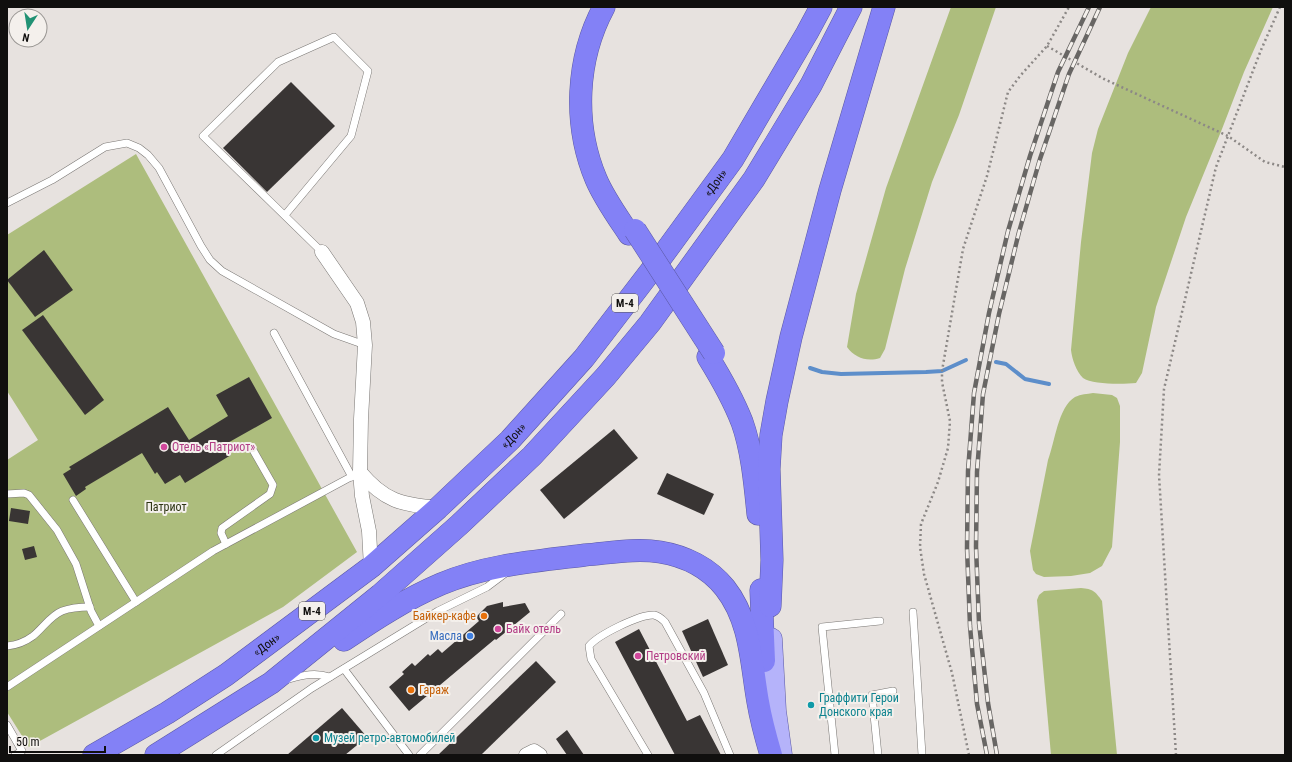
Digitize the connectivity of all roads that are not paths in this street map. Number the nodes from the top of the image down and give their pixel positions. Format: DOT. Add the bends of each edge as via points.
graph roads {
  1 [pos="604,7"];
  2 [pos="616,7"];
  3 [pos="812,7"];
  4 [pos="821,7"];
  5 [pos="851,7"];
  6 [pos="884,7"];
  7 [pos="807,33"];
  8 [pos="7,203"];
  9 [pos="285,215"];
  10 [pos="632,232"];
  11 [pos="322,252"];
  12 [pos="274,333"];
  13 [pos="365,345"];
  14 [pos="711,355"];
  15 [pos="253,450"];
  16 [pos="356,475"];
  17 [pos="7,494"];
  18 [pos="73,500"];
  19 [pos="438,508"];
  20 [pos="226,544"];
  21 [pos="518,563"];
  22 [pos="371,568"];
  23 [pos="136,602"];
  24 [pos="770,606"];
  25 [pos="90,607"];
  26 [pos="913,612"];
  27 [pos="561,614"];
  28 [pos="880,621"];
  29 [pos="100,626"];
  30 [pos="7,646"];
  31 [pos="344,669"];
  32 [pos="330,677"];
  33 [pos="271,684"];
  34 [pos="7,687"];
  35 [pos="893,691"];
  36 [pos="7,726"];
  37 [pos="15,755"];
  38 [pos="94,755"];
  39 [pos="156,755"];
  40 [pos="216,755"];
  41 [pos="409,755"];
  42 [pos="420,755"];
  43 [pos="526,755"];
  44 [pos="540,755"];
  45 [pos="648,755"];
  46 [pos="730,755"];
  47 [pos="772,755"];
  48 [pos="781,755"];
  49 [pos="835,755"];
  50 [pos="878,755"];
  51 [pos="922,755"];
  1 -- 10 [label="highway" via="588,47 581,85 581,118 596,180"];
  2 -- 10 [label="highway" via="598,48 590,85 590,103 599,160"];
  3 -- 7 [label="highway" via="807,18"];
  4 -- 7 [label="highway, «Дон» / М-4"];
  5 -- 33 [label="highway, М-4" via="811,85 754,179 650,323 606,376 532,456 459,525 380,595"];
  6 -- 24 [label="highway" via="830,190 777,400 769,469 772,560"];
  7 -- 19 [label="highway, «Дон» / М-4" via="733,159 584,358 510,440"];
  8 -- 13 [label="lane" via="52,180 105,147 127,143 148,155 159,168 201,246 210,260 222,271 334,334"];
  9 -- 9 [label="lane" via="203,136 278,62 334,37 368,71 351,136"];
  9 -- 11 [label="lane"];
  10 -- 14 [label="highway"];
  11 -- 13 [label="street" via="357,303 363,322"];
  12 -- 16 [label="lane"];
  13 -- 16 [label="street"];
  14 -- 24 [label="highway" via="740,396 751,421 760,467"];
  14 -- 47 [label="highway" via="743,424 753,468 758,520 765,680"];
  15 -- 20 [label="lane" via="273,485 270,494 222,528 221,533"];
  16 -- 19 [label="street" via="388,498 411,505"];
  16 -- 20 [label="lane"];
  16 -- 22 [label="street" via="369,531"];
  17 -- 25 [label="lane" via="29,495 57,530 76,564"];
  18 -- 23 [label="lane"];
  19 -- 22 [label="highway, «Дон» / М-4"];
  20 -- 23 [label="lane"];
  21 -- 31 [label="lane" via="487,587 438,611"];
  21 -- 33 [label="highway" via="475,572 441,584 390,610 307,664"];
  21 -- 47 [label="highway" via="623,551 649,551 691,561 714,577 725,588 744,621 758,704"];
  22 -- 38 [label="highway, «Дон» / М-4" via="226,675"];
  23 -- 29 [label="lane"];
  24 -- 48 [label="main road" via="771,663"];
  25 -- 29 [label="lane"];
  25 -- 30 [label="lane" via="62,611 24,642"];
  26 -- 51 [label="lane"];
  27 -- 42 [label="lane"];
  28 -- 49 [label="lane" via="822,627"];
  29 -- 34 [label="lane"];
  31 -- 32 [label="lane"];
  31 -- 41 [label="lane"];
  32 -- 33 [label="lane" via="306,674"];
  32 -- 40 [label="lane"];
  33 -- 39 [label="highway, М-4"];
  35 -- 50 [label="lane" via="872,695"];
  36 -- 37 [label="lane" via="22,751"];
  43 -- 44 [label="street" via="534,751"];
  45 -- 46 [label="lane" via="591,658 589,646 609,631 654,615 665,622 704,693"];
}
